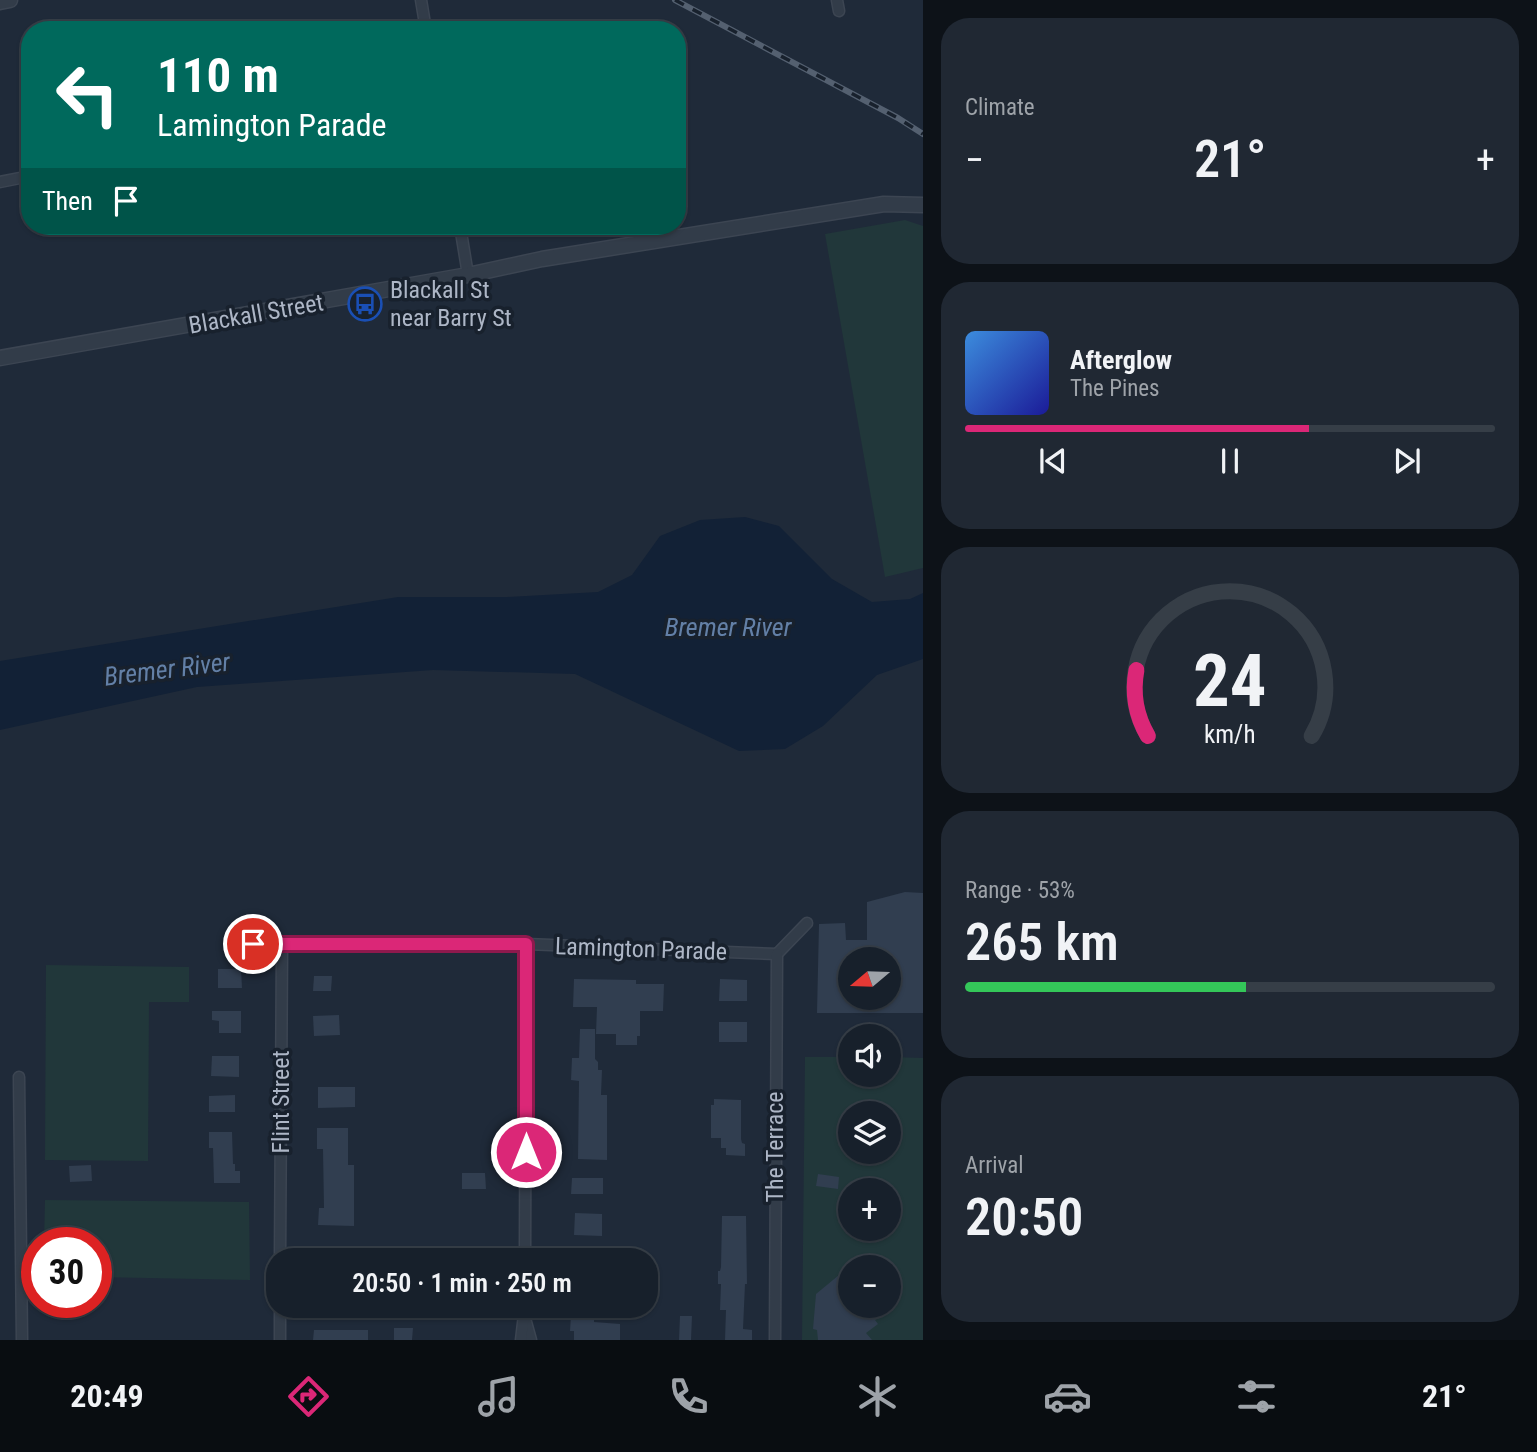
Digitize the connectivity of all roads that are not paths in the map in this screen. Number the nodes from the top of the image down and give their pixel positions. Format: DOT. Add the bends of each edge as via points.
graph roads {
  1 [pos="10,0"];
  2 [pos="421,0"];
  3 [pos="0,2"];
  4 [pos="424,21"];
  5 [pos="21,178"];
  6 [pos="0,181"];
  7 [pos="923,205"];
  8 [pos="461,235"];
  9 [pos="683,235"];
  10 [pos="686,235"];
  11 [pos="468,275"];
  12 [pos="0,358"];
  13 [pos="807,923"];
  14 [pos="253,944"];
  15 [pos="526,944"];
  16 [pos="282,945"];
  17 [pos="777,954"];
  18 [pos="19,1077"];
  19 [pos="280,1248"];
  20 [pos="525,1248"];
  21 [pos="280,1318"];
  22 [pos="524,1318"];
  23 [pos="526,1318"];
  24 [pos="22,1340"];
  25 [pos="280,1340"];
  26 [pos="522,1340"];
  27 [pos="531,1340"];
  28 [pos="775,1340"];
  1 -- 3 [label="street"];
  2 -- 4 [label="street"];
  5 -- 6 [label="street"];
  7 -- 10 [label="street, Blackall Street" via="884,204"];
  8 -- 11 [label="street"];
  9 -- 11 [label="street, Blackall Street"];
  11 -- 12 [label="street, Blackall Street"];
  13 -- 17 [label="street"];
  14 -- 16 [label="street, Lamington Parade"];
  15 -- 16 [label="street, Lamington Parade"];
  15 -- 17 [label="street, Lamington Parade"];
  15 -- 20 [label="street"];
  16 -- 19 [label="street, Flint Street"];
  17 -- 28 [label="street, The Terrace"];
  18 -- 24 [label="street"];
  21 -- 25 [label="street"];
  22 -- 26 [label="street"];
  23 -- 27 [label="street"];
}
